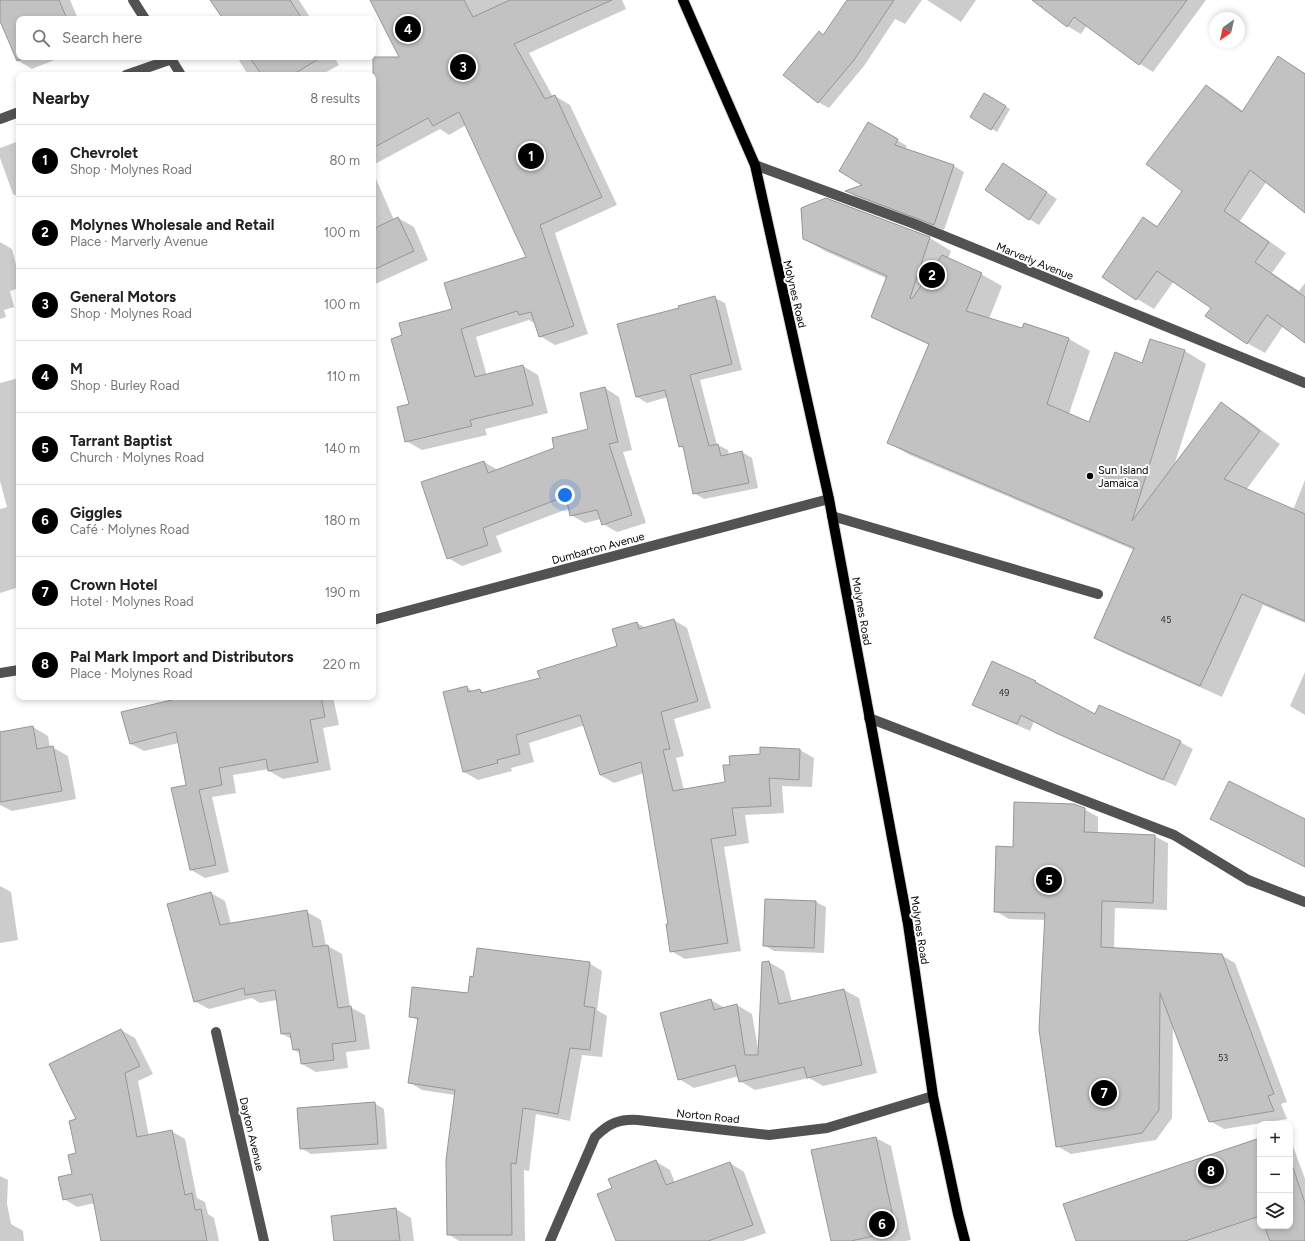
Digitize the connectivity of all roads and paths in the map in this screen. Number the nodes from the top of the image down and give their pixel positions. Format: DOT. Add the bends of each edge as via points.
graph roads {
  1 [pos="133,0"];
  2 [pos="683,0"];
  3 [pos="143,16"];
  4 [pos="166,60"];
  5 [pos="172,60"];
  6 [pos="134,72"];
  7 [pos="179,72"];
  8 [pos="16,113"];
  9 [pos="0,119"];
  10 [pos="754,165"];
  11 [pos="1305,383"];
  12 [pos="829,499"];
  13 [pos="832,516"];
  14 [pos="1098,594"];
  15 [pos="376,619"];
  16 [pos="16,670"];
  17 [pos="0,673"];
  18 [pos="869,718"];
  19 [pos="1305,902"];
  20 [pos="216,1032"];
  21 [pos="933,1096"];
  22 [pos="264,1241"];
  23 [pos="550,1241"];
  24 [pos="965,1241"];
  1 -- 3 [label="street"];
  2 -- 10 [label="main road, Molynes Road"];
  4 -- 6 [label="street"];
  5 -- 7 [label="street"];
  8 -- 9 [label="street"];
  10 -- 11 [label="street, Marverly Avenue" via="912,223"];
  10 -- 12 [label="main road, Molynes Road"];
  12 -- 13 [label="main road, Molynes Road"];
  12 -- 15 [label="street, Dumbarton Avenue"];
  13 -- 14 [label="street"];
  13 -- 18 [label="main road, Molynes Road"];
  16 -- 17 [label="street"];
  18 -- 19 [label="street" via="1174,835 1248,880"];
  18 -- 21 [label="main road, Molynes Road" via="908,924"];
  20 -- 22 [label="street, Dayton Avenue"];
  21 -- 23 [label="street, Norton Road" via="827,1128 769,1135 638,1120 614,1122 595,1137"];
  21 -- 24 [label="main road, Molynes Road"];
}
